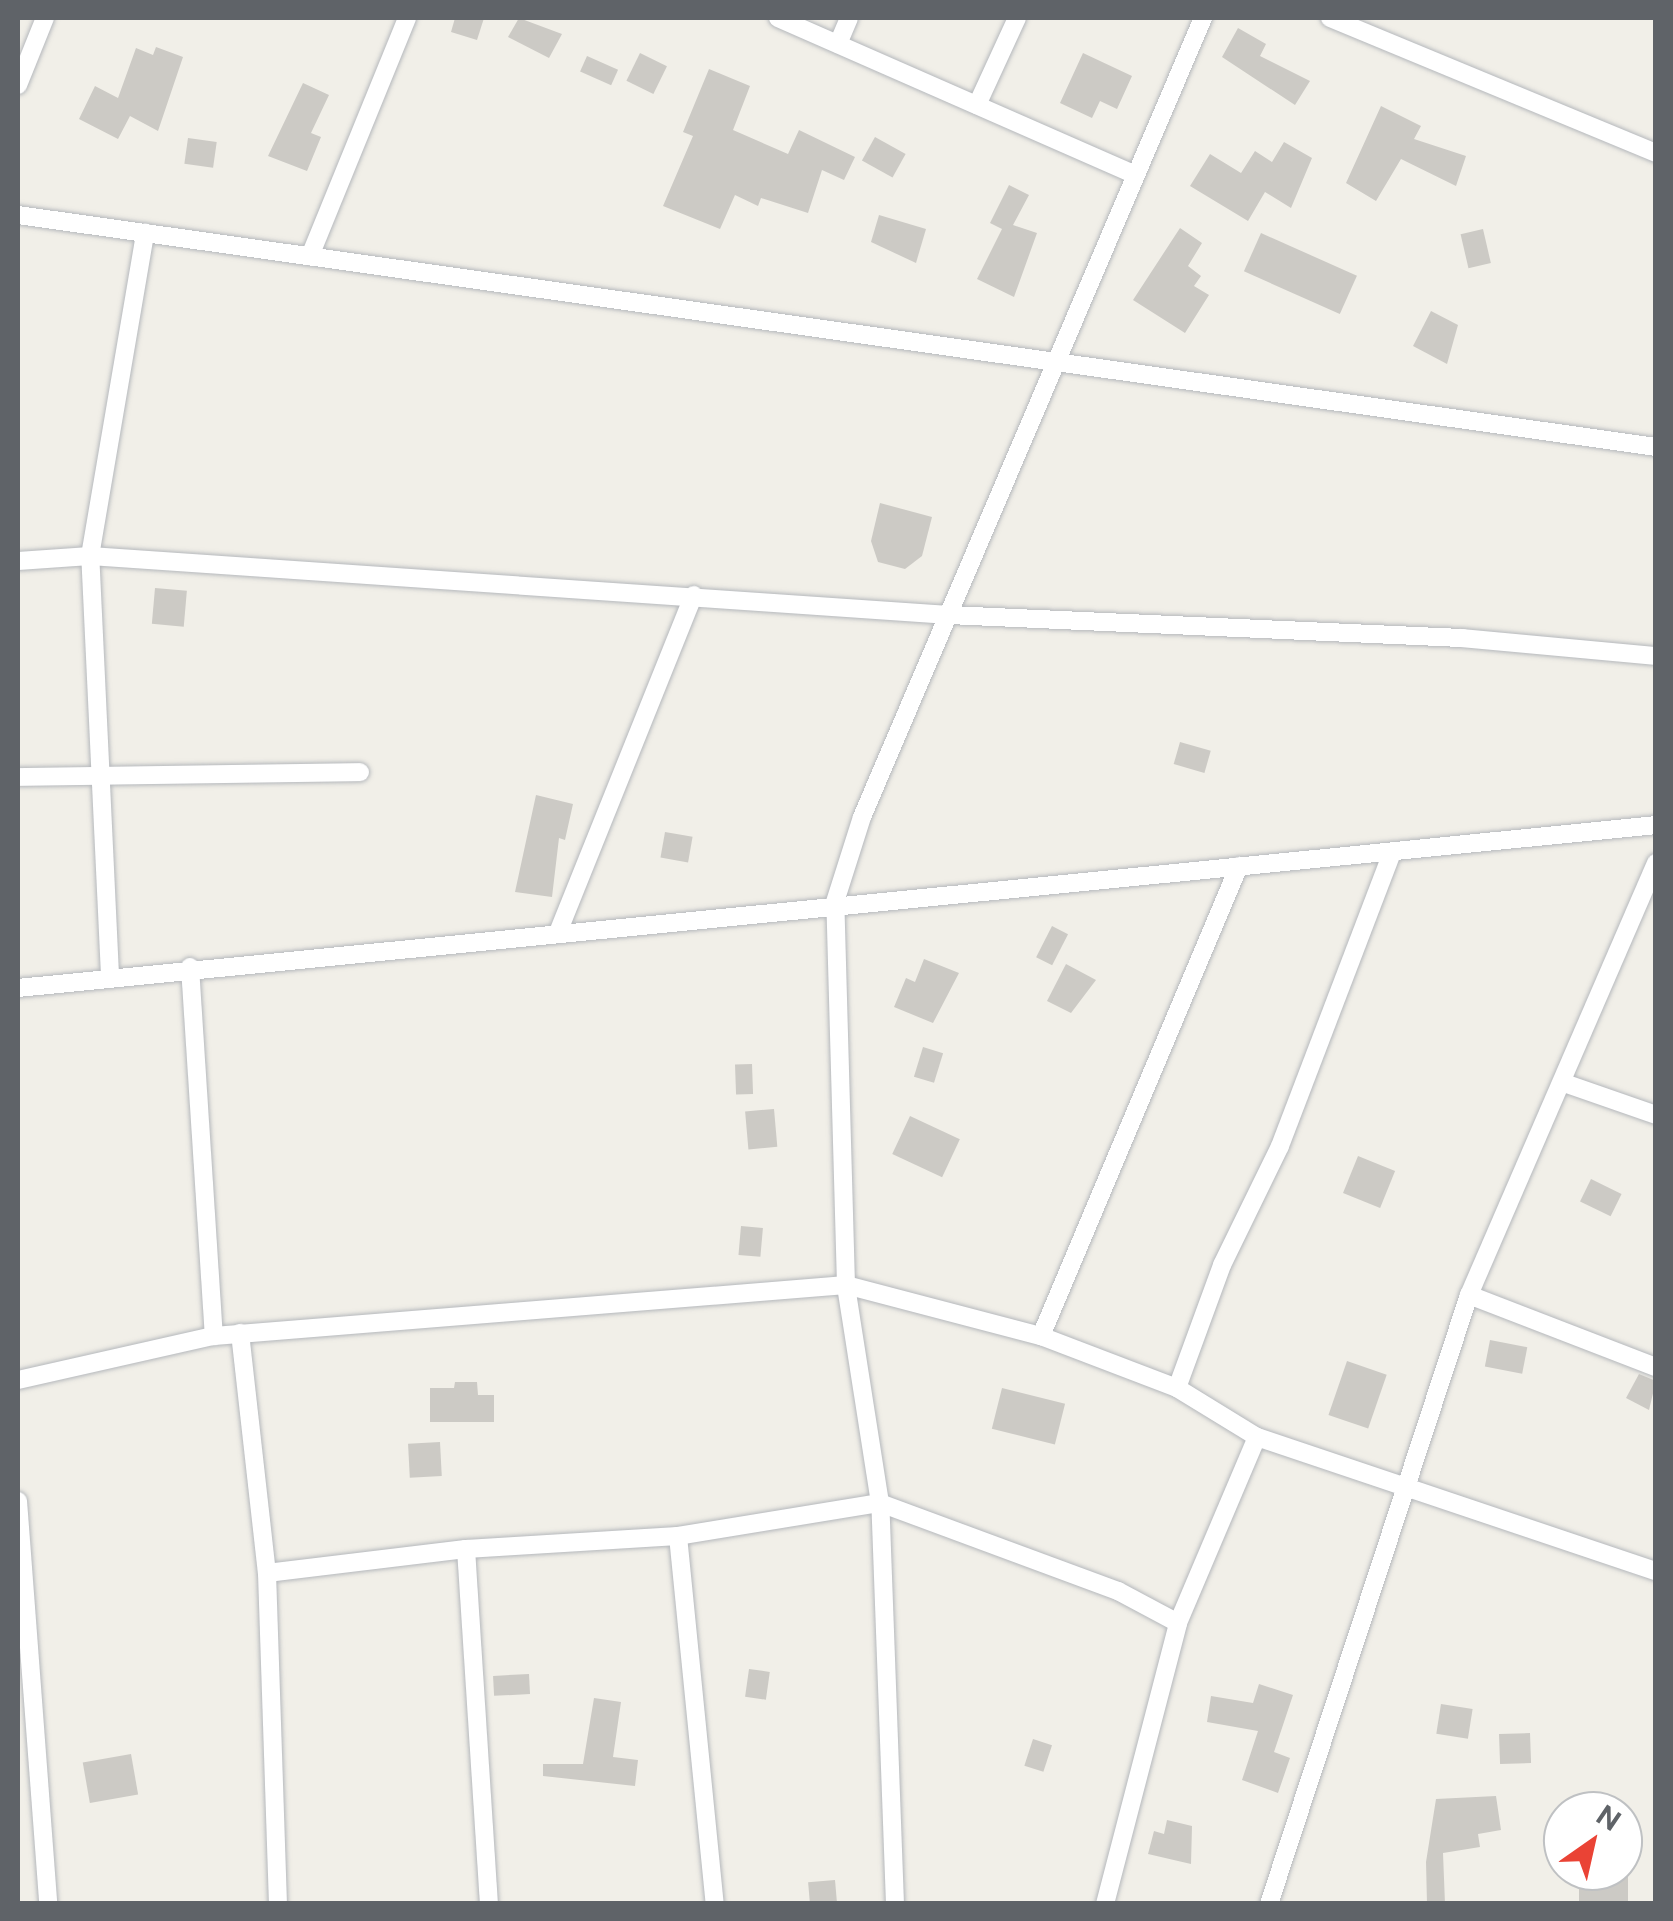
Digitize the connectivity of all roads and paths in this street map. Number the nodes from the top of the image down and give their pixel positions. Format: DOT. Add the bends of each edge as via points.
graph roads {
  1 [pos="45,18"];
  2 [pos="407,18"];
  3 [pos="778,18"];
  4 [pos="849,18"];
  5 [pos="1017,18"];
  6 [pos="1203,18"];
  7 [pos="1330,18"];
  8 [pos="838,44"];
  9 [pos="18,85"];
  10 [pos="978,106"];
  11 [pos="1656,153"];
  12 [pos="1135,175"];
  13 [pos="18,215"];
  14 [pos="145,233"];
  15 [pos="310,256"];
  16 [pos="1058,363"];
  17 [pos="1656,447"];
  18 [pos="90,556"];
  19 [pos="18,561"];
  20 [pos="694,595"];
  21 [pos="949,615"];
  22 [pos="1656,656"];
  23 [pos="96,772"];
  24 [pos="360,772"];
  25 [pos="18,777"];
  26 [pos="1656,825"];
  27 [pos="1391,856"];
  28 [pos="1656,863"];
  29 [pos="1239,866"];
  30 [pos="835,902"];
  31 [pos="558,930"];
  32 [pos="190,968"];
  33 [pos="110,976"];
  34 [pos="18,988"];
  35 [pos="1564,1083"];
  36 [pos="1656,1115"];
  37 [pos="846,1285"];
  38 [pos="1469,1295"];
  39 [pos="240,1333"];
  40 [pos="214,1336"];
  41 [pos="1041,1336"];
  42 [pos="1656,1367"];
  43 [pos="18,1380"];
  44 [pos="1178,1388"];
  45 [pos="1257,1437"];
  46 [pos="1403,1489"];
  47 [pos="18,1501"];
  48 [pos="880,1503"];
  49 [pos="678,1536"];
  50 [pos="466,1548"];
  51 [pos="1656,1571"];
  52 [pos="267,1573"];
  53 [pos="20,1582"];
  54 [pos="1178,1623"];
  55 [pos="48,1904"];
  56 [pos="278,1904"];
  57 [pos="489,1904"];
  58 [pos="714,1904"];
  59 [pos="894,1904"];
  60 [pos="1105,1904"];
  61 [pos="1269,1904"];
  1 -- 9 [label="street"];
  2 -- 15 [label="street"];
  3 -- 8 [label="street"];
  4 -- 8 [label="street"];
  5 -- 10 [label="street"];
  6 -- 12 [label="street"];
  7 -- 11 [label="street"];
  8 -- 10 [label="street"];
  10 -- 12 [label="street"];
  12 -- 16 [label="street"];
  13 -- 14 [label="street"];
  14 -- 15 [label="street"];
  14 -- 18 [label="street"];
  15 -- 16 [label="street"];
  16 -- 17 [label="street"];
  16 -- 21 [label="street"];
  18 -- 19 [label="street"];
  18 -- 20 [label="street"];
  18 -- 23 [label="street"];
  20 -- 21 [label="street"];
  20 -- 31 [label="street"];
  21 -- 22 [label="street" via="1462,638"];
  21 -- 30 [label="street" via="862,817"];
  23 -- 24 [label="street"];
  23 -- 25 [label="street"];
  23 -- 33 [label="street"];
  26 -- 27 [label="street"];
  27 -- 29 [label="street"];
  27 -- 44 [label="street" via="1280,1146 1222,1264"];
  28 -- 35 [label="street"];
  29 -- 30 [label="street"];
  29 -- 41 [label="street"];
  30 -- 31 [label="street"];
  30 -- 37 [label="street"];
  31 -- 32 [label="street"];
  32 -- 33 [label="street"];
  32 -- 40 [label="street"];
  33 -- 34 [label="street"];
  35 -- 36 [label="street"];
  35 -- 38 [label="street"];
  37 -- 39 [label="street"];
  37 -- 41 [label="street"];
  37 -- 48 [label="street"];
  38 -- 42 [label="street"];
  38 -- 46 [label="street"];
  39 -- 40 [label="street"];
  39 -- 52 [label="street"];
  40 -- 43 [label="street"];
  41 -- 44 [label="street"];
  44 -- 45 [label="street"];
  45 -- 46 [label="street"];
  45 -- 54 [label="street"];
  46 -- 51 [label="street"];
  46 -- 61 [label="street"];
  47 -- 53 [label="street"];
  48 -- 49 [label="street"];
  48 -- 54 [label="street" via="1118,1591"];
  48 -- 59 [label="street"];
  49 -- 50 [label="street"];
  49 -- 58 [label="street"];
  50 -- 52 [label="street"];
  50 -- 57 [label="street"];
  52 -- 56 [label="street"];
  53 -- 55 [label="street"];
  54 -- 60 [label="street"];
}
